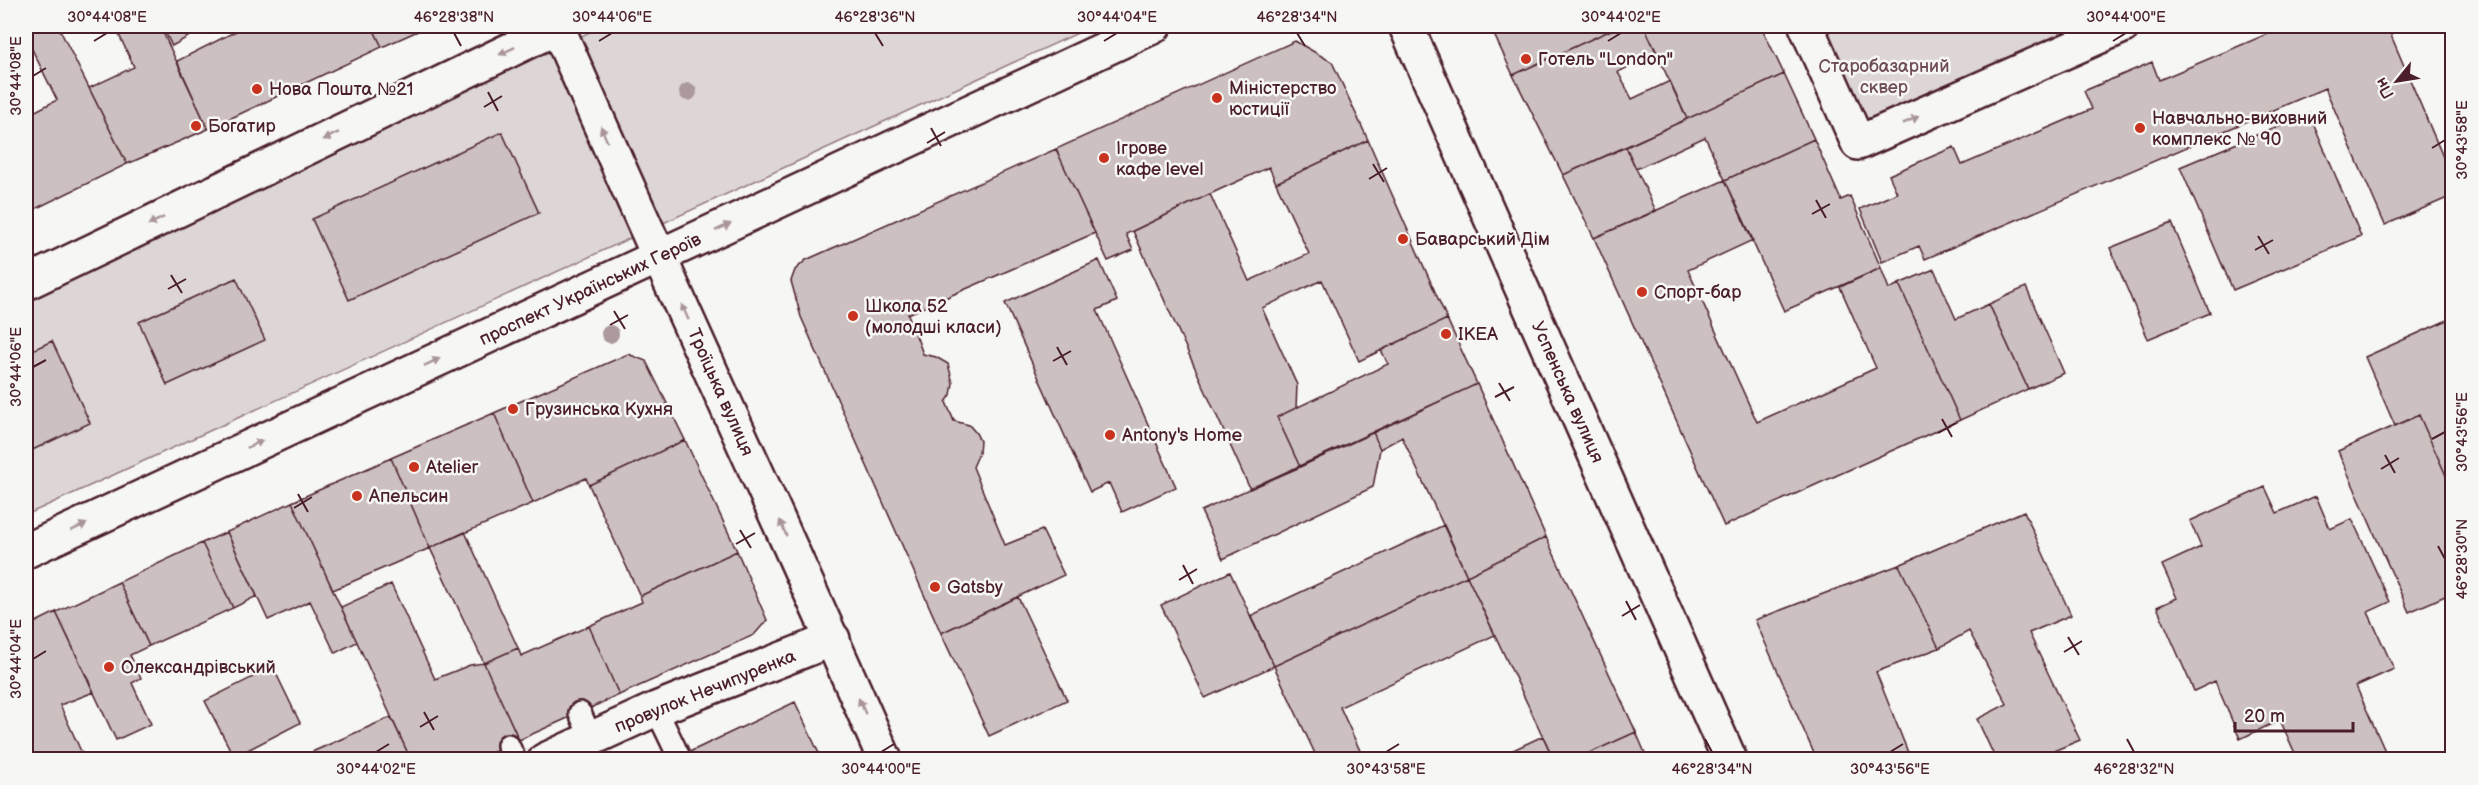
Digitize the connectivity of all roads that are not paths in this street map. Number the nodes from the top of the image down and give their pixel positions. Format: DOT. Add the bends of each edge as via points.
graph roads {
  1 [pos="558,26"];
  2 [pos="1154,26"];
  3 [pos="1406,26"];
  4 [pos="1806,26"];
  5 [pos="2123,26"];
  6 [pos="659,256"];
  7 [pos="26,284"];
  8 [pos="26,551"];
  9 [pos="833,639"];
  10 [pos="656,709"];
  11 [pos="679,757"];
  12 [pos="545,759"];
  13 [pos="885,759"];
  14 [pos="1730,759"];
  6 -- 1 [label="street, Троїцька вулиця, one-way"];
  1 -- 7 [label="street, one-way"];
  6 -- 2 [label="street, проспект Українських Героїв, one-way"];
  3 -- 14 [label="street, Успенська вулиця"];
  4 -- 5 [label="street, one-way" via="1858,143"];
  8 -- 6 [label="street, проспект Українських Героїв, one-way"];
  9 -- 6 [label="street, Троїцька вулиця, one-way"];
  9 -- 10 [label="street, провулок Нечипуренка"];
  13 -- 9 [label="street, Троїцька вулиця, one-way"];
  10 -- 11 [label="lane"];
  10 -- 12 [label="street, провулок Нечипуренка" via="586,725"];
}
